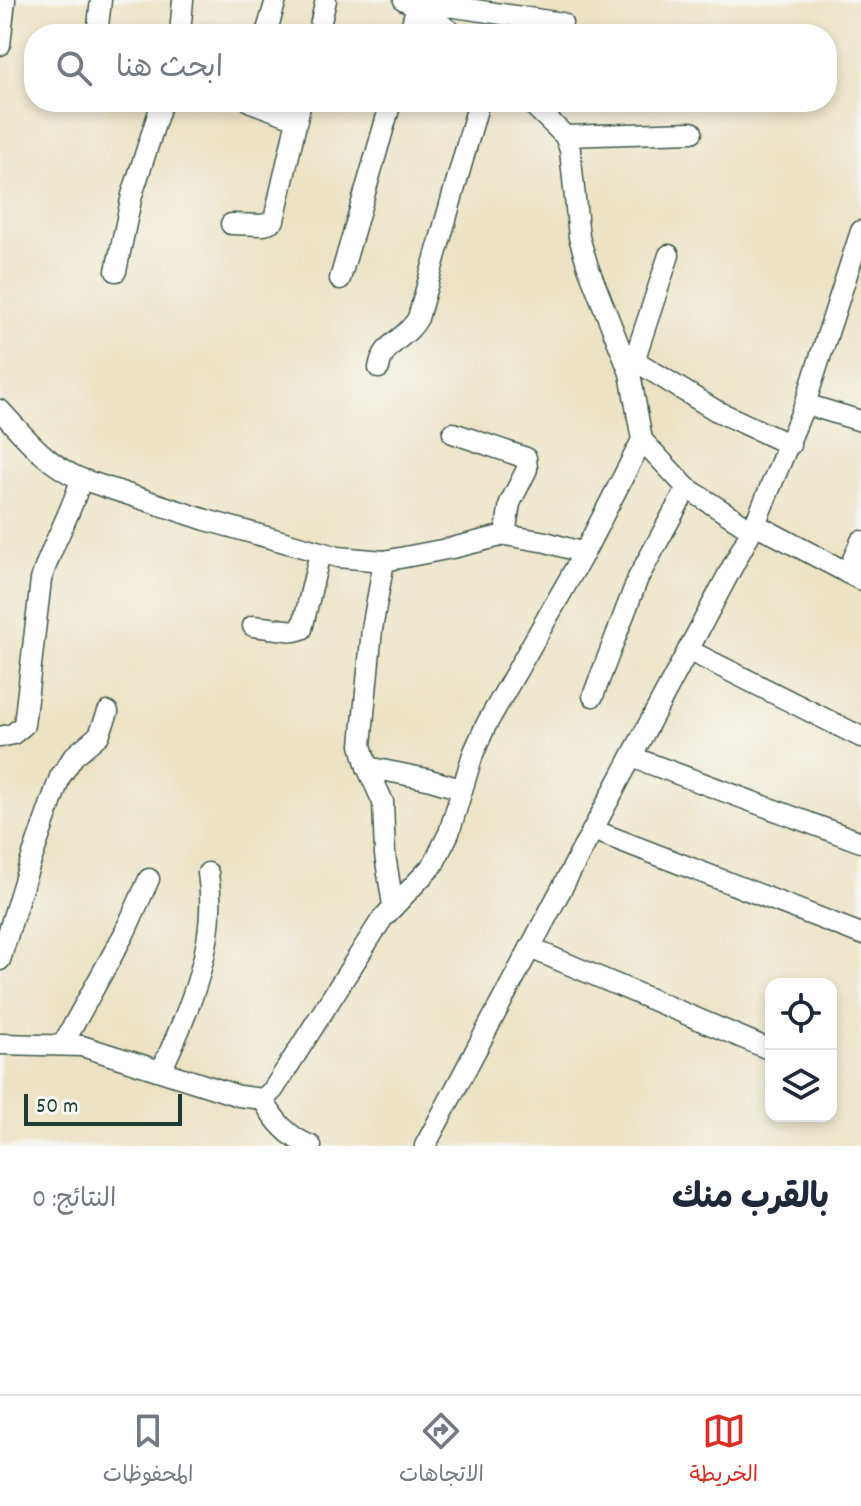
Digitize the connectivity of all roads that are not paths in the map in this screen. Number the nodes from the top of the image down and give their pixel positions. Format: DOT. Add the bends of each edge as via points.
graph roads {
  1 [pos="5,0"];
  2 [pos="101,0"];
  3 [pos="183,0"];
  4 [pos="276,0"];
  5 [pos="326,0"];
  6 [pos="410,3"];
  7 [pos="562,23"];
  8 [pos="98,24"];
  9 [pos="181,24"];
  10 [pos="269,24"];
  11 [pos="320,24"];
  12 [pos="409,24"];
  13 [pos="440,24"];
  14 [pos="0,45"];
  15 [pos="159,112"];
  16 [pos="299,112"];
  17 [pos="388,112"];
  18 [pos="476,112"];
  19 [pos="540,112"];
  20 [pos="692,132"];
  21 [pos="565,136"];
  22 [pos="231,224"];
  23 [pos="861,231"];
  24 [pos="669,255"];
  25 [pos="116,271"];
  26 [pos="340,279"];
  27 [pos="632,366"];
  28 [pos="379,368"];
  29 [pos="805,404"];
  30 [pos="0,410"];
  31 [pos="861,421"];
  32 [pos="453,433"];
  33 [pos="642,440"];
  34 [pos="790,445"];
  35 [pos="81,479"];
  36 [pos="687,488"];
  37 [pos="753,527"];
  38 [pos="505,535"];
  39 [pos="861,541"];
  40 [pos="320,553"];
  41 [pos="584,553"];
  42 [pos="384,561"];
  43 [pos="854,577"];
  44 [pos="253,626"];
  45 [pos="688,650"];
  46 [pos="593,696"];
  47 [pos="108,712"];
  48 [pos="0,737"];
  49 [pos="861,737"];
  50 [pos="632,757"];
  51 [pos="367,767"];
  52 [pos="461,789"];
  53 [pos="593,830"];
  54 [pos="861,842"];
  55 [pos="208,873"];
  56 [pos="149,879"];
  57 [pos="393,905"];
  58 [pos="861,934"];
  59 [pos="530,948"];
  60 [pos="0,960"];
  61 [pos="0,1044"];
  62 [pos="63,1044"];
  63 [pos="765,1047"];
  64 [pos="162,1069"];
  65 [pos="263,1099"];
  66 [pos="311,1146"];
  67 [pos="427,1146"];
  1 -- 14 [label="street"];
  2 -- 8 [label="street"];
  3 -- 9 [label="street"];
  4 -- 10 [label="street"];
  5 -- 11 [label="street"];
  6 -- 7 [label="street"];
  6 -- 12 [label="street"];
  6 -- 13 [label="street"];
  15 -- 25 [label="street" via="132,195"];
  16 -- 22 [label="street" via="274,220 264,225"];
  17 -- 26 [label="street"];
  18 -- 28 [label="street" via="418,318 384,351"];
  19 -- 21 [label="street"];
  20 -- 21 [label="street"];
  21 -- 27 [label="street" via="579,237"];
  23 -- 29 [label="street"];
  24 -- 27 [label="street"];
  27 -- 33 [label="street"];
  27 -- 34 [label="street"];
  29 -- 31 [label="street"];
  29 -- 34 [label="street"];
  30 -- 35 [label="street" via="44,458"];
  32 -- 38 [label="street" via="526,458"];
  33 -- 36 [label="street"];
  33 -- 41 [label="street"];
  34 -- 37 [label="street"];
  35 -- 40 [label="street"];
  35 -- 48 [label="street" via="41,580 24,725"];
  36 -- 37 [label="street"];
  36 -- 46 [label="street" via="638,578"];
  37 -- 43 [label="street"];
  37 -- 45 [label="street"];
  38 -- 41 [label="street"];
  38 -- 42 [label="street"];
  39 -- 43 [label="street"];
  40 -- 42 [label="street"];
  40 -- 44 [label="street" via="302,629"];
  41 -- 52 [label="street" via="486,725"];
  42 -- 51 [label="street" via="361,745"];
  45 -- 49 [label="street"];
  45 -- 50 [label="street"];
  47 -- 60 [label="street" via="99,735 74,756 60,777"];
  50 -- 53 [label="street"];
  50 -- 54 [label="street"];
  51 -- 52 [label="street"];
  51 -- 57 [label="street" via="383,802"];
  52 -- 57 [label="street" via="433,865"];
  53 -- 58 [label="street"];
  53 -- 59 [label="street"];
  55 -- 64 [label="street" via="212,909 203,964"];
  56 -- 62 [label="street"];
  57 -- 65 [label="street" via="280,1082"];
  59 -- 63 [label="street"];
  59 -- 67 [label="street"];
  61 -- 62 [label="street"];
  62 -- 64 [label="street"];
  64 -- 65 [label="street"];
  65 -- 66 [label="street" via="283,1129"];
}
